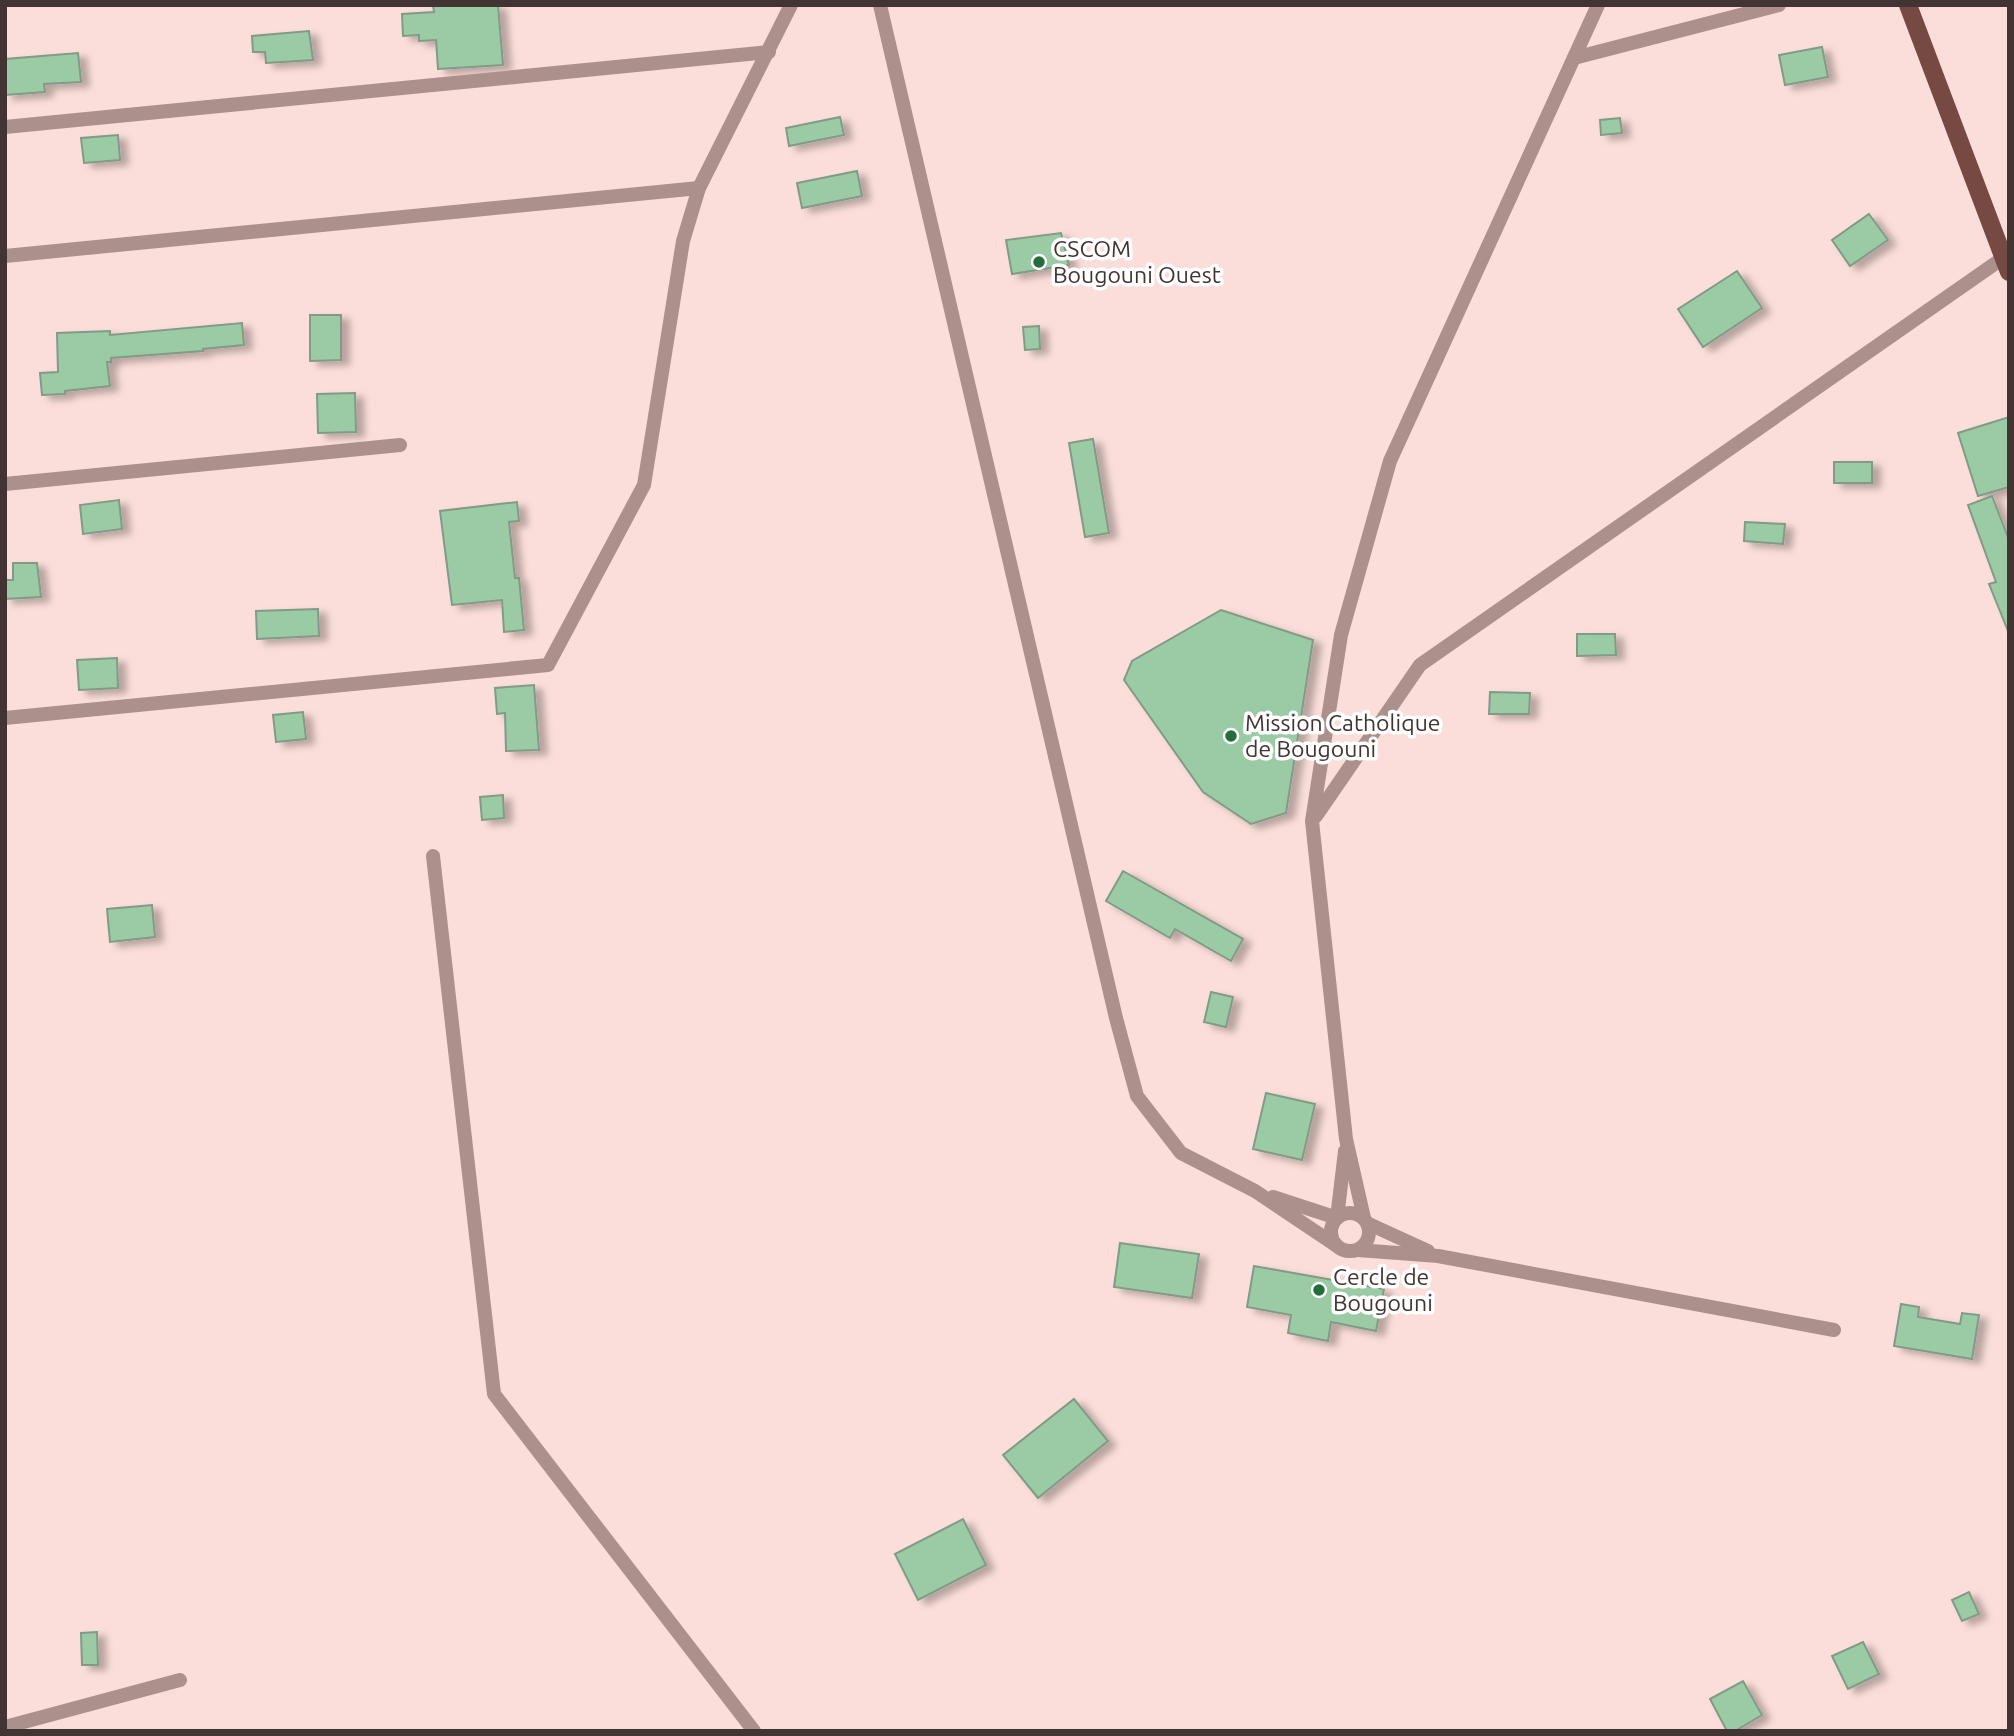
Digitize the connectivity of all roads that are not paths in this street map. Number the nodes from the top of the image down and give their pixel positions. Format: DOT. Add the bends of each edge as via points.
graph roads {
  1 [pos="792,5"];
  2 [pos="880,5"];
  3 [pos="1598,5"];
  4 [pos="1779,5"];
  5 [pos="1908,5"];
  6 [pos="769,52"];
  7 [pos="1574,58"];
  8 [pos="5,127"];
  9 [pos="699,188"];
  10 [pos="5,256"];
  11 [pos="2006,265"];
  12 [pos="400,445"];
  13 [pos="5,484"];
  14 [pos="5,718"];
  15 [pos="1312,821"];
  16 [pos="433,856"];
  17 [pos="1346,1139"];
  18 [pos="1255,1191"];
  19 [pos="1337,1218"];
  20 [pos="1366,1221"];
  21 [pos="1337,1245"];
  22 [pos="1358,1250"];
  23 [pos="1438,1256"];
  24 [pos="1834,1330"];
  25 [pos="180,1680"];
  26 [pos="5,1727"];
  27 [pos="754,1731"];
  1 -- 6 [label="street"];
  2 -- 18 [label="street" via="1138,1096 1181,1153"];
  3 -- 7 [label="street"];
  4 -- 7 [label="street"];
  5 -- 11 [label="main road"];
  6 -- 8 [label="street"];
  6 -- 9 [label="street"];
  7 -- 15 [label="street" via="1390,461 1341,635"];
  9 -- 10 [label="street"];
  9 -- 14 [label="street" via="683,241 643,485 548,665"];
  11 -- 15 [label="street" via="1420,665"];
  12 -- 13 [label="street"];
  15 -- 17 [label="street"];
  16 -- 27 [label="street" via="494,1394"];
  17 -- 19 [label="street"];
  17 -- 20 [label="street"];
  18 -- 19 [label="street"];
  18 -- 21 [label="street"];
  19 -- 20 [label="street" via="1350,1212"];
  19 -- 21 [label="street" via="1331,1232"];
  20 -- 22 [label="street" via="1368,1239"];
  20 -- 23 [label="street"];
  21 -- 22 [label="street"];
  22 -- 23 [label="street"];
  23 -- 24 [label="street"];
  25 -- 26 [label="street"];
}
